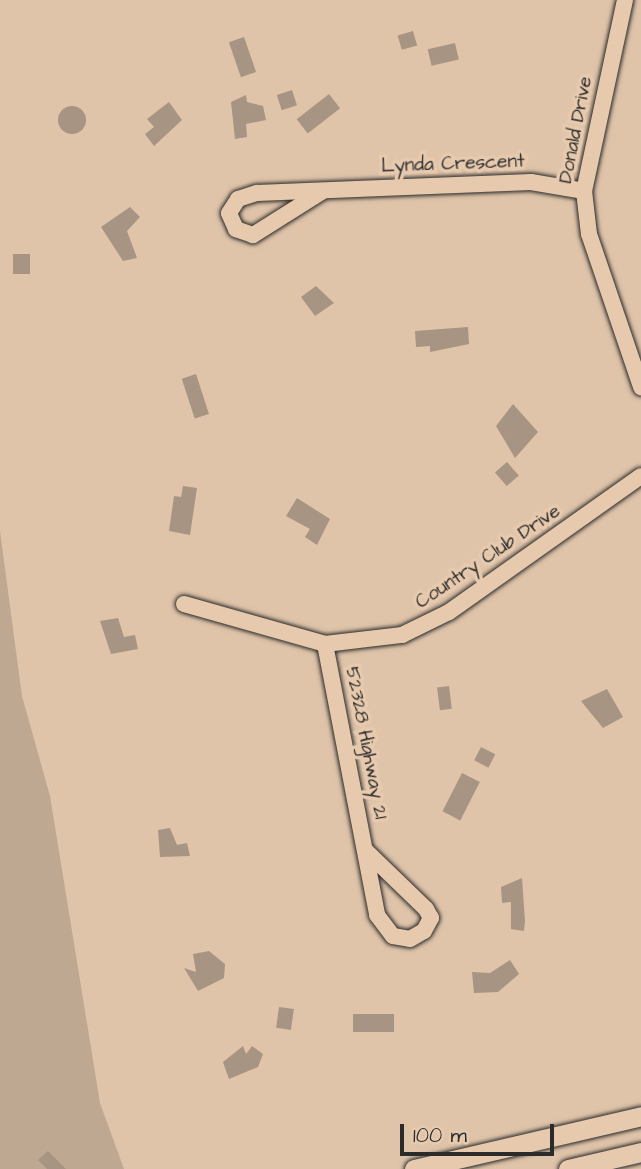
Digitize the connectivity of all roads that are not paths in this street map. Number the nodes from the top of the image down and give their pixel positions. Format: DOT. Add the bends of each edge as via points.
graph roads {
  1 [pos="625,0"];
  2 [pos="323,191"];
  3 [pos="584,191"];
  4 [pos="641,387"];
  5 [pos="641,476"];
  6 [pos="184,604"];
  7 [pos="325,644"];
  8 [pos="366,851"];
  9 [pos="641,1116"];
  10 [pos="641,1152"];
  11 [pos="414,1169"];
  12 [pos="568,1169"];
  1 -- 3 [label="street, Donald Drive"];
  2 -- 2 [label="street, Lynda Crescent" via="257,193 238,199 229,214 236,229 253,235"];
  2 -- 3 [label="street, Lynda Crescent" via="531,182"];
  3 -- 4 [label="street, Donald Drive" via="589,234"];
  5 -- 7 [label="street, Country Club Drive" via="430,622 383,640"];
  6 -- 7 [label="street, Country Club Drive"];
  7 -- 8 [label="street, 52328 Highway 21"];
  8 -- 8 [label="street, 52328 Highway 21" via="377,915 393,936 410,939 424,931 431,918 426,909"];
  9 -- 11 [label="main road"];
  10 -- 12 [label="main road"];
}
